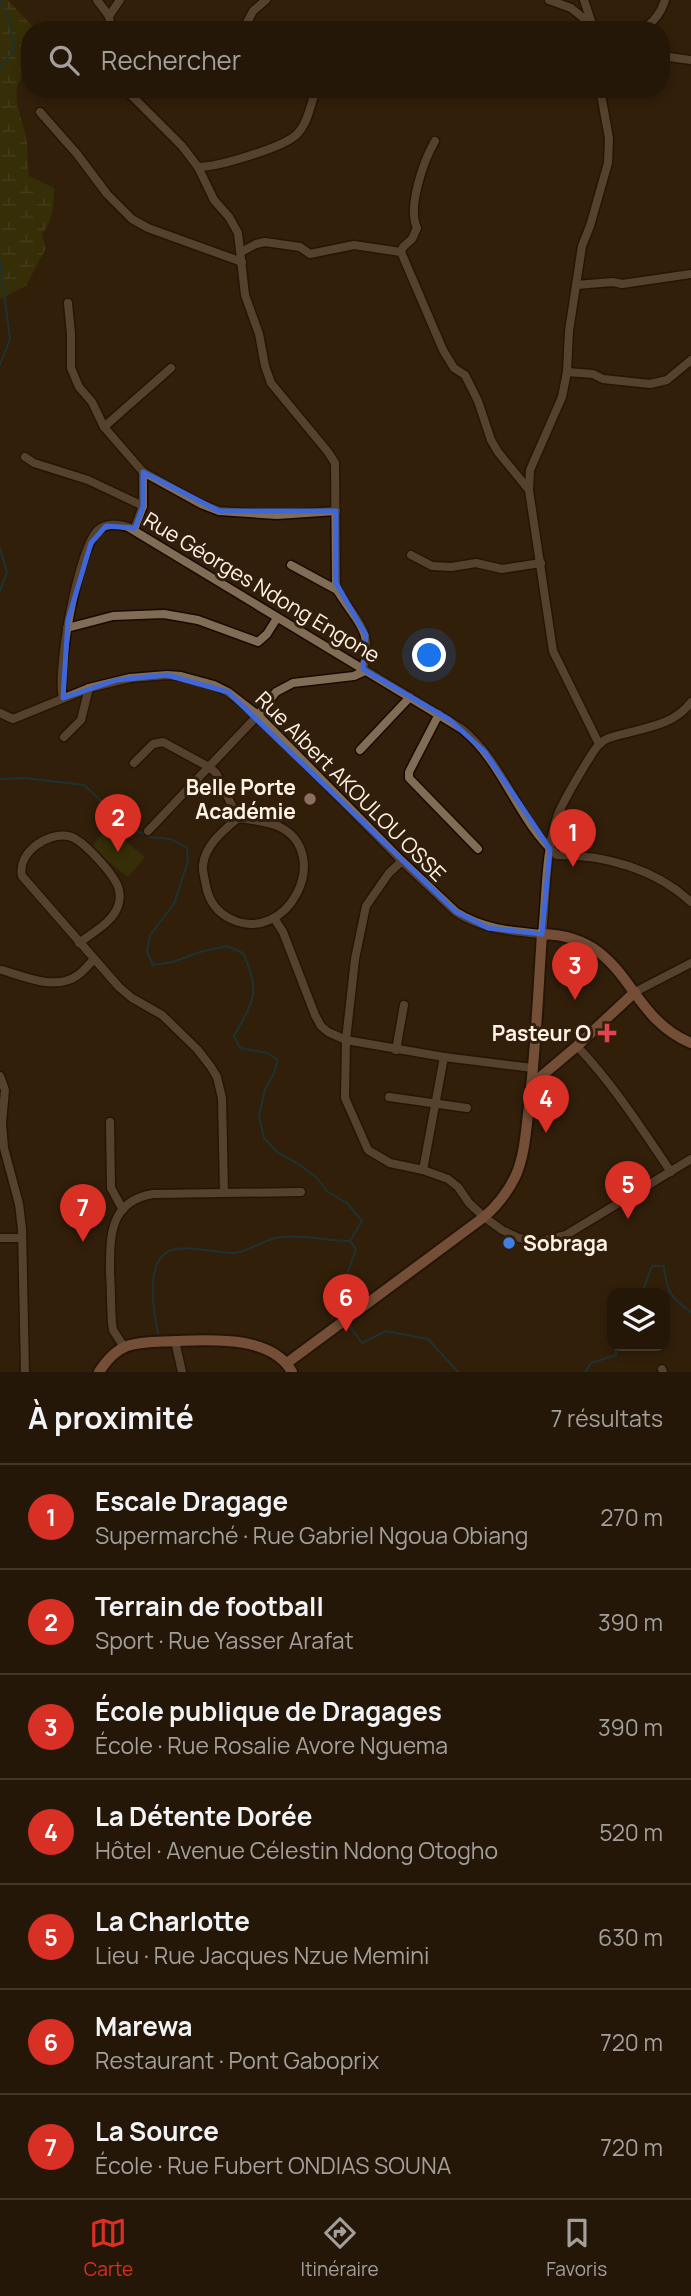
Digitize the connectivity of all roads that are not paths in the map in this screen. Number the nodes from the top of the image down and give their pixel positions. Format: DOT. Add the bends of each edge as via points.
graph roads {
  1 [pos="96,0"];
  2 [pos="120,0"];
  3 [pos="266,0"];
  4 [pos="549,0"];
  5 [pos="584,0"];
  6 [pos="665,0"];
  7 [pos="109,16"];
  8 [pos="110,21"];
  9 [pos="248,21"];
  10 [pos="586,21"];
  11 [pos="591,21"];
  12 [pos="652,21"];
  13 [pos="670,57"];
  14 [pos="691,60"];
  15 [pos="134,98"];
  16 [pos="313,98"];
  17 [pos="602,98"];
  18 [pos="40,112"];
  19 [pos="435,141"];
  20 [pos="198,167"];
  21 [pos="241,252"];
  22 [pos="401,252"];
  23 [pos="242,262"];
  24 [pos="691,274"];
  25 [pos="576,285"];
  26 [pos="68,303"];
  27 [pos="691,360"];
  28 [pos="171,368"];
  29 [pos="567,372"];
  30 [pos="104,427"];
  31 [pos="25,457"];
  32 [pos="143,472"];
  33 [pos="529,490"];
  34 [pos="143,506"];
  35 [pos="336,511"];
  36 [pos="134,530"];
  37 [pos="411,555"];
  38 [pos="541,563"];
  39 [pos="290,565"];
  40 [pos="337,590"];
  41 [pos="277,618"];
  42 [pos="67,628"];
  43 [pos="364,670"];
  44 [pos="89,688"];
  45 [pos="410,697"];
  46 [pos="63,698"];
  47 [pos="691,702"];
  48 [pos="0,713"];
  49 [pos="439,714"];
  50 [pos="258,715"];
  51 [pos="64,737"];
  52 [pos="598,744"];
  53 [pos="360,750"];
  54 [pos="134,763"];
  55 [pos="209,767"];
  56 [pos="238,818"];
  57 [pos="148,831"];
  58 [pos="478,849"];
  59 [pos="550,849"];
  60 [pos="402,861"];
  61 [pos="691,902"];
  62 [pos="274,918"];
  63 [pos="542,934"];
  64 [pos="79,943"];
  65 [pos="94,959"];
  66 [pos="691,963"];
  67 [pos="2,970"];
  68 [pos="635,992"];
  69 [pos="404,1005"];
  70 [pos="346,1040"];
  71 [pos="691,1043"];
  72 [pos="577,1046"];
  73 [pos="396,1050"];
  74 [pos="444,1057"];
  75 [pos="533,1068"];
  76 [pos="0,1076"];
  77 [pos="531,1085"];
  78 [pos="389,1097"];
  79 [pos="436,1102"];
  80 [pos="467,1108"];
  81 [pos="110,1122"];
  82 [pos="691,1159"];
  83 [pos="423,1170"];
  84 [pos="671,1172"];
  85 [pos="224,1192"];
  86 [pos="300,1192"];
  87 [pos="122,1210"];
  88 [pos="484,1217"];
  89 [pos="0,1238"];
  90 [pos="21,1238"];
  91 [pos="173,1341"];
  92 [pos="124,1347"];
  93 [pos="290,1367"];
  94 [pos="25,1372"];
  95 [pos="99,1372"];
  96 [pos="182,1372"];
  1 -- 7 [label="street"];
  2 -- 7 [label="street"];
  3 -- 9 [label="street"];
  4 -- 10 [label="street" via="571,8"];
  5 -- 11 [label="street"];
  6 -- 12 [label="street"];
  7 -- 8 [label="street"];
  13 -- 14 [label="street"];
  15 -- 20 [label="street"];
  16 -- 20 [label="street" via="304,124 284,143"];
  17 -- 25 [label="street" via="608,163 582,246"];
  18 -- 23 [label="street" via="132,219"];
  19 -- 22 [label="street" via="418,187 417,228"];
  20 -- 21 [label="street" via="238,233"];
  21 -- 22 [label="street" via="265,242 300,247 310,254 355,245"];
  21 -- 23 [label="street"];
  22 -- 33 [label="street" via="443,350 454,368 466,375 491,440"];
  23 -- 35 [label="street" via="245,295 271,383 335,463"];
  24 -- 25 [label="street"];
  25 -- 29 [label="street"];
  26 -- 30 [label="street" via="71,368"];
  27 -- 29 [label="street" via="667,380 650,383"];
  28 -- 30 [label="street"];
  29 -- 33 [label="street" via="558,408 530,470"];
  30 -- 32 [label="street"];
  31 -- 34 [label="street"];
  32 -- 34 [label="street"];
  32 -- 35 [label="street" via="219,511 277,515"];
  33 -- 38 [label="street"];
  34 -- 36 [label="street"];
  35 -- 40 [label="street"];
  36 -- 41 [label="street, Rue Géorges Ndong Engone"];
  36 -- 42 [label="street, Rue Géorges Ndong Engone" via="113,524 95,534"];
  37 -- 38 [label="street" via="432,566 476,563 502,569"];
  38 -- 52 [label="street" via="553,651"];
  39 -- 40 [label="street"];
  40 -- 43 [label="street" via="366,635"];
  41 -- 42 [label="street" via="258,642 198,620 164,614 113,616"];
  41 -- 43 [label="street, Rue Géorges Ndong Engone"];
  42 -- 46 [label="street, Rue Géorges Ndong Engone"];
  43 -- 45 [label="street, Rue Géorges Ndong Engone"];
  43 -- 50 [label="street" via="354,676 293,683 276,692"];
  44 -- 46 [label="street, Rue Albert AKOULOU OSSE"];
  44 -- 50 [label="street, Rue Albert AKOULOU OSSE" via="130,678 181,676 228,692"];
  44 -- 51 [label="street" via="81,720"];
  45 -- 49 [label="street, Rue Géorges Ndong Engone"];
  45 -- 53 [label="street"];
  46 -- 48 [label="street, Rue Albert AKOULOU OSSE" via="13,719"];
  47 -- 52 [label="street" via="667,722"];
  49 -- 58 [label="street" via="409,778"];
  49 -- 59 [label="street, Rue Géorges Ndong Engone" via="477,742"];
  50 -- 55 [label="street"];
  50 -- 60 [label="street, Rue Albert AKOULOU OSSE"];
  52 -- 59 [label="street" via="559,811"];
  54 -- 55 [label="street" via="163,742"];
  55 -- 56 [label="street"];
  55 -- 57 [label="street"];
  56 -- 62 [label="street" via="280,827 298,842 305,865 300,887 291,905"];
  56 -- 62 [label="street" via="206,853 202,866 207,892 212,905 234,920 248,924"];
  59 -- 61 [label="street" via="557,855 609,860 638,869 672,886"];
  59 -- 63 [label="street"];
  60 -- 63 [label="street, Rue Albert AKOULOU OSSE" via="464,918 488,928"];
  60 -- 70 [label="street" via="366,906"];
  62 -- 70 [label="street" via="284,932 321,1026"];
  63 -- 68 [label="main road" via="590,945 610,960"];
  63 -- 75 [label="main road"];
  64 -- 64 [label="street" via="22,876 28,852 57,836 76,838 119,888 115,912"];
  64 -- 65 [label="street"];
  65 -- 67 [label="street" via="79,975 64,982"];
  65 -- 85 [label="street" via="120,988 174,1026 217,1077 222,1098"];
  66 -- 68 [label="street"];
  68 -- 71 [label="main road" via="662,1027"];
  68 -- 72 [label="main road"];
  69 -- 73 [label="street"];
  70 -- 73 [label="street"];
  70 -- 83 [label="street" via="345,1098 368,1150 390,1163"];
  72 -- 77 [label="main road"];
  72 -- 84 [label="street" via="625,1104"];
  73 -- 74 [label="street"];
  74 -- 75 [label="street"];
  74 -- 79 [label="street"];
  75 -- 77 [label="main road"];
  76 -- 90 [label="street" via="5,1090 2,1137 19,1204"];
  77 -- 88 [label="main road" via="517,1173 498,1205"];
  78 -- 79 [label="street"];
  79 -- 80 [label="street"];
  79 -- 83 [label="street"];
  81 -- 87 [label="street" via="110,1188"];
  82 -- 84 [label="street"];
  83 -- 88 [label="street" via="458,1187"];
  84 -- 88 [label="street" via="548,1241 519,1238"];
  85 -- 86 [label="street"];
  85 -- 87 [label="street" via="145,1195"];
  87 -- 92 [label="street" via="110,1236 110,1261 113,1330"];
  88 -- 93 [label="main road" via="355,1312"];
  89 -- 90 [label="street"];
  90 -- 94 [label="street"];
  91 -- 92 [label="main road"];
  91 -- 93 [label="main road" via="243,1343"];
  91 -- 96 [label="street"];
  92 -- 95 [label="main road"];
}
